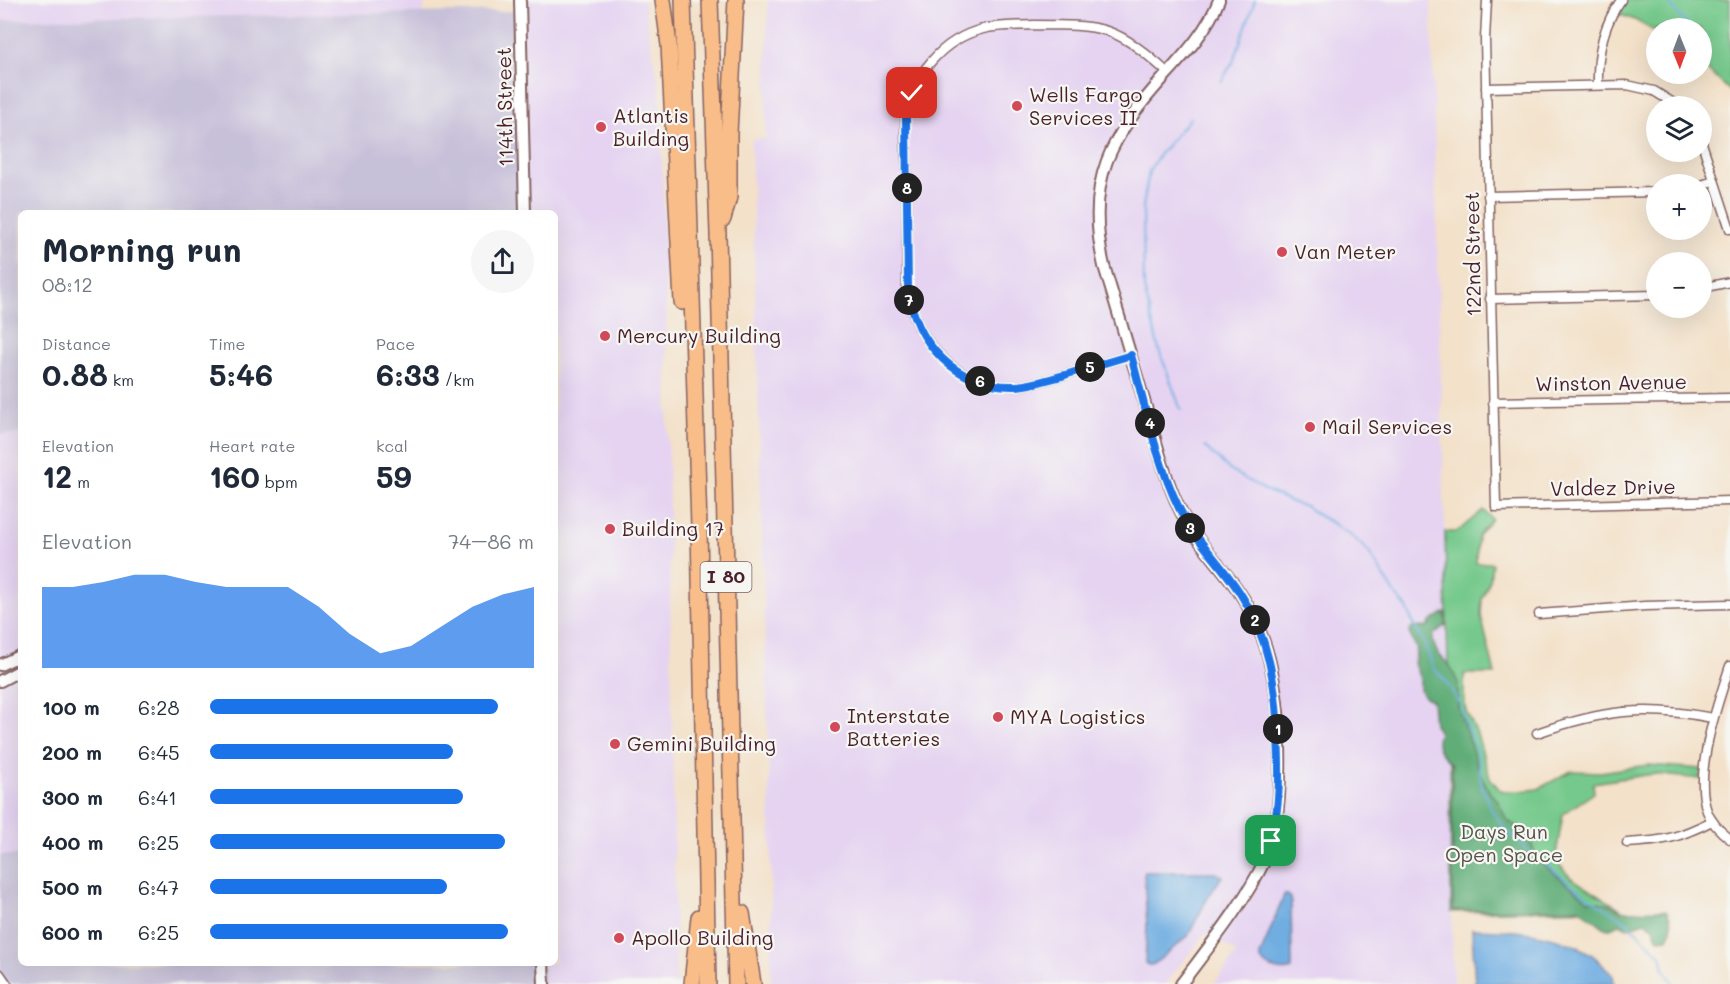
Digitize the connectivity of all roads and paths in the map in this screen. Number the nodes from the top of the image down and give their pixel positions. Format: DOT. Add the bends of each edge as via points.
graph roads {
  1 [pos="520,0"];
  2 [pos="663,0"];
  3 [pos="683,0"];
  4 [pos="710,0"];
  5 [pos="736,0"];
  6 [pos="1219,0"];
  7 [pos="1487,0"];
  8 [pos="1621,0"];
  9 [pos="1168,72"];
  10 [pos="1598,86"];
  11 [pos="1486,88"];
  12 [pos="1662,96"];
  13 [pos="1708,162"];
  14 [pos="1714,180"];
  15 [pos="1646,192"];
  16 [pos="1488,196"];
  17 [pos="525,210"];
  18 [pos="1730,229"];
  19 [pos="718,234"];
  20 [pos="1730,282"];
  21 [pos="1712,286"];
  22 [pos="1646,295"];
  23 [pos="1490,299"];
  24 [pos="1131,355"];
  25 [pos="1730,398"];
  26 [pos="1493,402"];
  27 [pos="1730,501"];
  28 [pos="1496,507"];
  29 [pos="699,527"];
  30 [pos="1730,604"];
  31 [pos="1539,614"];
  32 [pos="18,656"];
  33 [pos="0,665"];
  34 [pos="1730,666"];
  35 [pos="18,672"];
  36 [pos="0,681"];
  37 [pos="1713,718"];
  38 [pos="1537,733"];
  39 [pos="1712,821"];
  40 [pos="1730,839"];
  41 [pos="1627,843"];
  42 [pos="732,848"];
  43 [pos="706,852"];
  44 [pos="543,966"];
  45 [pos="0,974"];
  46 [pos="7,984"];
  47 [pos="544,984"];
  48 [pos="692,984"];
  49 [pos="708,984"];
  50 [pos="736,984"];
  51 [pos="753,984"];
  52 [pos="1181,984"];
  1 -- 17 [label="street, 114th Street"];
  2 -- 29 [label="highway" via="669,45 687,405"];
  3 -- 29 [label="highway, I 80"];
  4 -- 19 [label="highway, I 80"];
  5 -- 19 [label="highway" via="729,197"];
  6 -- 9 [label="street" via="1199,37"];
  7 -- 11 [label="street, 122nd Street"];
  8 -- 10 [label="street" via="1610,18 1600,49"];
  9 -- 24 [label="street" via="1116,138 1099,196 1101,250"];
  9 -- 24 [label="street" via="1135,43 1099,27 982,29 952,42 935,57 912,93 906,117 908,289 917,325 932,348 964,374 1008,386 1029,384"];
  10 -- 11 [label="street"];
  10 -- 12 [label="street" via="1639,87"];
  11 -- 16 [label="street, 122nd Street"];
  13 -- 14 [label="street"];
  14 -- 18 [label="street"];
  15 -- 16 [label="street"];
  16 -- 23 [label="street, 122nd Street"];
  19 -- 42 [label="highway, I 80"];
  20 -- 21 [label="street"];
  22 -- 23 [label="street"];
  23 -- 26 [label="street, 122nd Street"];
  24 -- 52 [label="street" via="1171,490 1190,528 1251,612 1267,651 1276,692 1280,785 1265,860 1245,897"];
  25 -- 26 [label="street, Winston Avenue"];
  26 -- 28 [label="street, 122nd Street"];
  27 -- 28 [label="street, Valdez Drive"];
  29 -- 43 [label="highway, I 80"];
  30 -- 31 [label="street"];
  32 -- 33 [label="street"];
  34 -- 37 [label="street"];
  35 -- 36 [label="street"];
  37 -- 38 [label="street" via="1641,710 1594,716"];
  37 -- 39 [label="street" via="1704,790"];
  39 -- 40 [label="street"];
  39 -- 41 [label="street" via="1671,839"];
  42 -- 50 [label="highway, I 80"];
  42 -- 51 [label="highway"];
  43 -- 48 [label="highway"];
  43 -- 49 [label="highway, I 80"];
  44 -- 47 [label="street"];
  45 -- 46 [label="street"];
}
